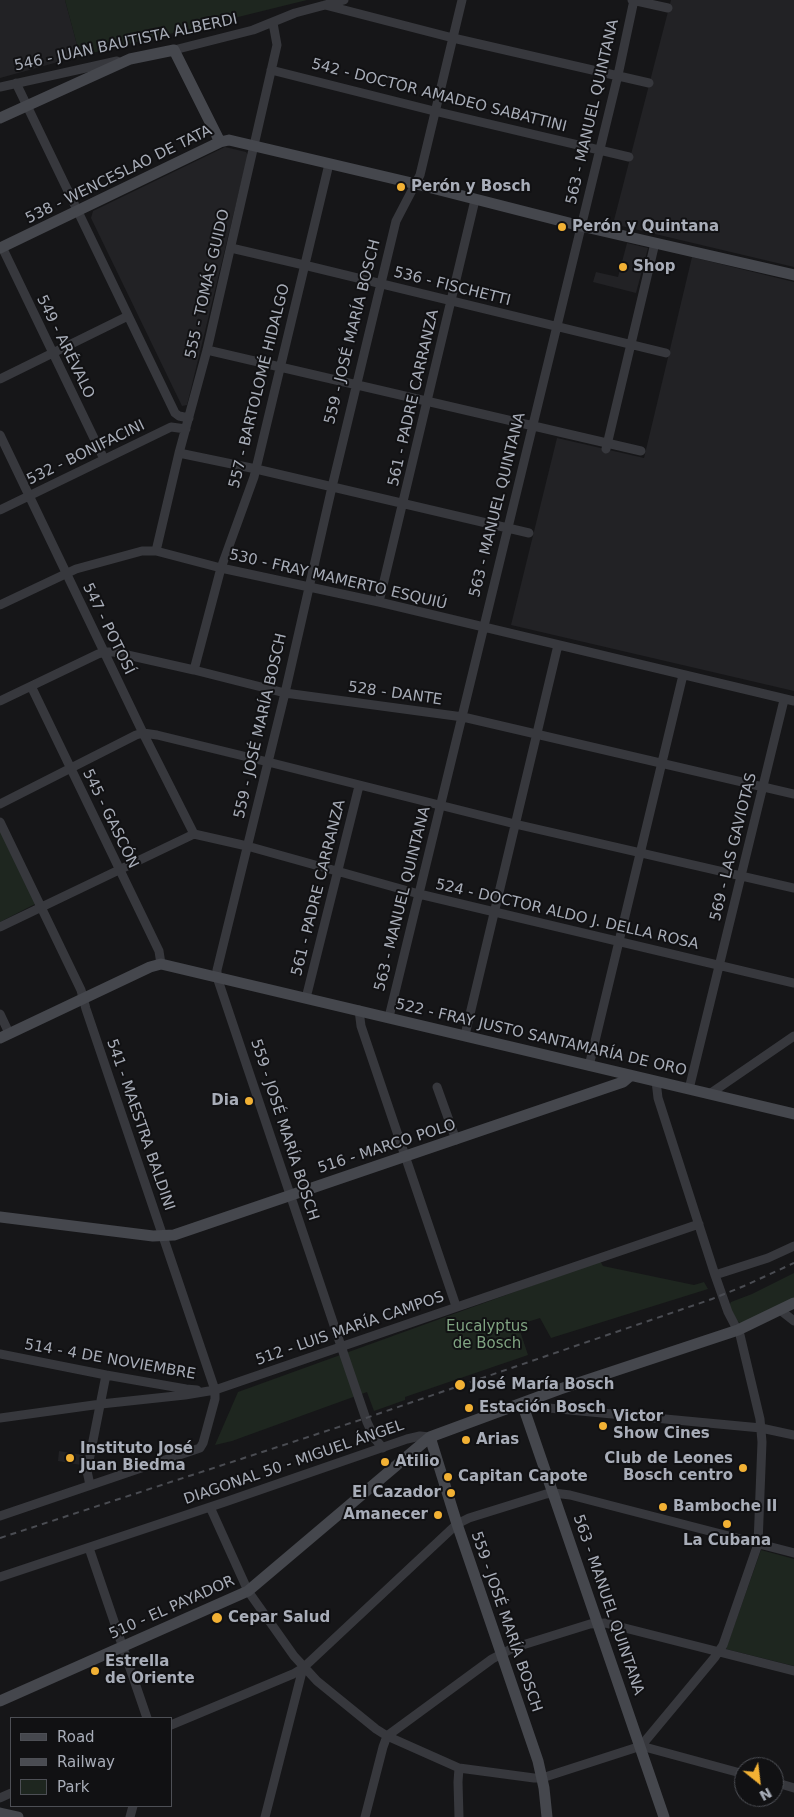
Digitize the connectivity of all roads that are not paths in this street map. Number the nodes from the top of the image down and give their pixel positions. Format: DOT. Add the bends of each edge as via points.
graph roads {
  1 [pos="344,0"];
  2 [pos="462,0"];
  3 [pos="633,0"];
  4 [pos="325,5"];
  5 [pos="668,8"];
  6 [pos="273,23"];
  7 [pos="452,38"];
  8 [pos="174,50"];
  9 [pos="130,59"];
  10 [pos="271,70"];
  11 [pos="618,75"];
  12 [pos="16,83"];
  13 [pos="649,83"];
  14 [pos="0,86"];
  15 [pos="26,105"];
  16 [pos="434,111"];
  17 [pos="0,118"];
  18 [pos="220,142"];
  19 [pos="253,145"];
  20 [pos="599,151"];
  21 [pos="629,157"];
  22 [pos="329,164"];
  23 [pos="416,184"];
  24 [pos="475,200"];
  25 [pos="78,210"];
  26 [pos="581,226"];
  27 [pos="655,243"];
  28 [pos="1,248"];
  29 [pos="231,248"];
  30 [pos="304,265"];
  31 [pos="794,275"];
  32 [pos="380,284"];
  33 [pos="451,301"];
  34 [pos="128,316"];
  35 [pos="557,326"];
  36 [pos="631,344"];
  37 [pos="207,350"];
  38 [pos="53,353"];
  39 [pos="666,353"];
  40 [pos="280,367"];
  41 [pos="0,379"];
  42 [pos="356,385"];
  43 [pos="426,401"];
  44 [pos="189,418"];
  45 [pos="532,427"];
  46 [pos="186,429"];
  47 [pos="0,435"];
  48 [pos="606,446"];
  49 [pos="641,451"];
  50 [pos="179,453"];
  51 [pos="104,459"];
  52 [pos="256,469"];
  53 [pos="332,486"];
  54 [pos="29,495"];
  55 [pos="403,503"];
  56 [pos="0,510"];
  57 [pos="508,528"];
  58 [pos="529,533"];
  59 [pos="156,551"];
  60 [pos="221,568"];
  61 [pos="66,573"];
  62 [pos="309,587"];
  63 [pos="379,602"];
  64 [pos="0,605"];
  65 [pos="484,627"];
  66 [pos="558,645"];
  67 [pos="105,652"];
  68 [pos="194,670"];
  69 [pos="683,675"];
  70 [pos="30,686"];
  71 [pos="285,693"];
  72 [pos="0,700"];
  73 [pos="784,700"];
  74 [pos="794,701"];
  75 [pos="463,717"];
  76 [pos="143,733"];
  77 [pos="538,733"];
  78 [pos="268,762"];
  79 [pos="662,763"];
  80 [pos="70,768"];
  81 [pos="359,786"];
  82 [pos="763,786"];
  83 [pos="794,794"];
  84 [pos="0,804"];
  85 [pos="441,806"];
  86 [pos="0,822"];
  87 [pos="515,824"];
  88 [pos="194,834"];
  89 [pos="247,846"];
  90 [pos="640,853"];
  91 [pos="119,869"];
  92 [pos="338,872"];
  93 [pos="741,877"];
  94 [pos="794,888"];
  95 [pos="419,894"];
  96 [pos="42,906"];
  97 [pos="494,912"];
  98 [pos="0,927"];
  99 [pos="619,941"];
  100 [pos="161,964"];
  101 [pos="719,966"];
  102 [pos="217,977"];
  103 [pos="794,983"];
  104 [pos="84,997"];
  105 [pos="306,998"];
  106 [pos="359,1010"];
  107 [pos="0,1014"];
  108 [pos="390,1017"];
  109 [pos="5,1035"];
  110 [pos="465,1035"];
  111 [pos="794,1036"];
  112 [pos="589,1066"];
  113 [pos="630,1076"];
  114 [pos="656,1082"];
  115 [pos="438,1087"];
  116 [pos="689,1089"];
  117 [pos="711,1094"];
  118 [pos="794,1114"];
  119 [pos="456,1140"];
  120 [pos="405,1157"];
  121 [pos="290,1195"];
  122 [pos="0,1217"];
  123 [pos="699,1224"];
  124 [pos="164,1236"];
  125 [pos="794,1246"];
  126 [pos="715,1276"];
  127 [pos="794,1303"];
  128 [pos="456,1306"];
  129 [pos="780,1310"];
  130 [pos="794,1321"];
  131 [pos="738,1330"];
  132 [pos="341,1346"];
  133 [pos="0,1354"];
  134 [pos="106,1375"];
  135 [pos="215,1390"];
  136 [pos="522,1403"];
  137 [pos="101,1404"];
  138 [pos="0,1418"];
  139 [pos="761,1428"];
  140 [pos="794,1435"];
  141 [pos="430,1437"];
  142 [pos="384,1448"];
  143 [pos="90,1485"];
  144 [pos="554,1493"];
  145 [pos="210,1507"];
  146 [pos="0,1516"];
  147 [pos="457,1524"];
  148 [pos="758,1544"];
  149 [pos="89,1548"];
  150 [pos="794,1553"];
  151 [pos="0,1577"];
  152 [pos="248,1591"];
  153 [pos="598,1622"];
  154 [pos="122,1647"];
  155 [pos="720,1651"];
  156 [pos="500,1654"];
  157 [pos="303,1668"];
  158 [pos="794,1672"];
  159 [pos="0,1701"];
  160 [pos="147,1717"];
  161 [pos="172,1725"];
  162 [pos="387,1736"];
  163 [pos="640,1746"];
  164 [pos="459,1768"];
  165 [pos="734,1771"];
  166 [pos="542,1778"];
  167 [pos="0,1812"];
  168 [pos="18,1817"];
  169 [pos="265,1817"];
  170 [pos="365,1817"];
  171 [pos="459,1817"];
  172 [pos="547,1817"];
  173 [pos="664,1817"];
  1 -- 4 [label="street, 546 - JUAN BAUTISTA ALBERDI"];
  2 -- 7 [label="street, 559 - JOSÉ MARÍA BOSCH"];
  3 -- 5 [label="street"];
  3 -- 11 [label="street, 563 - MANUEL QUINTANA"];
  4 -- 6 [label="street, 546 - JUAN BAUTISTA ALBERDI"];
  4 -- 7 [label="street"];
  6 -- 8 [label="street, 546 - JUAN BAUTISTA ALBERDI"];
  6 -- 10 [label="street, 555 - TOMÁS GUIDO" via="277,45"];
  7 -- 11 [label="street"];
  7 -- 16 [label="street, 559 - JOSÉ MARÍA BOSCH"];
  8 -- 9 [label="street, 546 - JUAN BAUTISTA ALBERDI"];
  8 -- 18 [label="street"];
  9 -- 12 [label="street, 546 - JUAN BAUTISTA ALBERDI"];
  9 -- 15 [label="street"];
  10 -- 16 [label="street, 542 - DOCTOR AMADEO SABATTINI"];
  10 -- 19 [label="street, 555 - TOMÁS GUIDO"];
  11 -- 13 [label="street"];
  11 -- 20 [label="street, 563 - MANUEL QUINTANA"];
  12 -- 14 [label="street, 546 - JUAN BAUTISTA ALBERDI"];
  12 -- 15 [label="street"];
  15 -- 17 [label="street"];
  15 -- 25 [label="street"];
  16 -- 20 [label="street, 542 - DOCTOR AMADEO SABATTINI"];
  16 -- 23 [label="street, 559 - JOSÉ MARÍA BOSCH"];
  18 -- 19 [label="street, 538 - WENCESLAO DE TATA" via="230,140"];
  18 -- 25 [label="street, 538 - WENCESLAO DE TATA"];
  19 -- 22 [label="street, 538 - WENCESLAO DE TATA"];
  19 -- 29 [label="street, 555 - TOMÁS GUIDO"];
  20 -- 21 [label="street, 542 - DOCTOR AMADEO SABATTINI"];
  20 -- 26 [label="street, 563 - MANUEL QUINTANA"];
  22 -- 23 [label="street, 538 - WENCESLAO DE TATA"];
  22 -- 30 [label="street, 557 - BARTOLOMÉ HIDALGO"];
  23 -- 24 [label="street, 538 - WENCESLAO DE TATA"];
  23 -- 32 [label="street, 559 - JOSÉ MARÍA BOSCH" via="397,216"];
  24 -- 26 [label="street, 538 - WENCESLAO DE TATA"];
  24 -- 33 [label="street, 561 - PADRE CARRANZA"];
  25 -- 28 [label="street, 538 - WENCESLAO DE TATA"];
  25 -- 34 [label="street"];
  26 -- 27 [label="street, 538 - WENCESLAO DE TATA"];
  26 -- 35 [label="street, 563 - MANUEL QUINTANA"];
  27 -- 31 [label="street, 538 - WENCESLAO DE TATA"];
  27 -- 36 [label="street"];
  28 -- 38 [label="street, 549 - ARÉVALO"];
  29 -- 30 [label="street, 536 - FISCHETTI"];
  29 -- 37 [label="street, 555 - TOMÁS GUIDO"];
  30 -- 32 [label="street, 536 - FISCHETTI"];
  30 -- 40 [label="street, 557 - BARTOLOMÉ HIDALGO"];
  32 -- 33 [label="street, 536 - FISCHETTI"];
  32 -- 42 [label="street, 559 - JOSÉ MARÍA BOSCH"];
  33 -- 35 [label="street, 536 - FISCHETTI"];
  33 -- 43 [label="street, 561 - PADRE CARRANZA"];
  34 -- 38 [label="street"];
  34 -- 44 [label="street" via="175,413"];
  35 -- 36 [label="street, 536 - FISCHETTI"];
  35 -- 45 [label="street, 563 - MANUEL QUINTANA"];
  36 -- 39 [label="street, 536 - FISCHETTI"];
  36 -- 48 [label="street"];
  37 -- 40 [label="street"];
  37 -- 44 [label="street, 555 - TOMÁS GUIDO"];
  38 -- 41 [label="street"];
  38 -- 51 [label="street, 549 - ARÉVALO"];
  40 -- 42 [label="street"];
  40 -- 52 [label="street, 557 - BARTOLOMÉ HIDALGO"];
  42 -- 43 [label="street"];
  42 -- 53 [label="street, 559 - JOSÉ MARÍA BOSCH"];
  43 -- 45 [label="street"];
  43 -- 55 [label="street, 561 - PADRE CARRANZA"];
  44 -- 46 [label="street, 555 - TOMÁS GUIDO"];
  45 -- 48 [label="street"];
  45 -- 57 [label="street, 563 - MANUEL QUINTANA"];
  46 -- 50 [label="street, 555 - TOMÁS GUIDO"];
  46 -- 51 [label="street, 532 - BONIFACINI" via="170,428"];
  47 -- 54 [label="street, 547 - POTOSÍ"];
  48 -- 49 [label="street"];
  50 -- 52 [label="street"];
  50 -- 59 [label="street, 555 - TOMÁS GUIDO"];
  51 -- 54 [label="street, 532 - BONIFACINI"];
  52 -- 53 [label="street"];
  52 -- 60 [label="street, 557 - BARTOLOMÉ HIDALGO"];
  53 -- 55 [label="street"];
  53 -- 62 [label="street, 559 - JOSÉ MARÍA BOSCH"];
  54 -- 56 [label="street, 532 - BONIFACINI"];
  54 -- 61 [label="street, 547 - POTOSÍ"];
  55 -- 57 [label="street"];
  55 -- 63 [label="street, 561 - PADRE CARRANZA"];
  57 -- 58 [label="street"];
  57 -- 65 [label="street, 563 - MANUEL QUINTANA"];
  59 -- 60 [label="street, 530 - FRAY MAMERTO ESQUIÚ"];
  59 -- 61 [label="street, 530 - FRAY MAMERTO ESQUIÚ" via="142,551"];
  60 -- 62 [label="street, 530 - FRAY MAMERTO ESQUIÚ"];
  60 -- 68 [label="street, 557 - BARTOLOMÉ HIDALGO"];
  61 -- 64 [label="street, 530 - FRAY MAMERTO ESQUIÚ"];
  61 -- 67 [label="street, 547 - POTOSÍ"];
  62 -- 63 [label="street, 530 - FRAY MAMERTO ESQUIÚ"];
  62 -- 71 [label="street, 559 - JOSÉ MARÍA BOSCH"];
  63 -- 65 [label="street, 530 - FRAY MAMERTO ESQUIÚ"];
  65 -- 66 [label="street, 530 - FRAY MAMERTO ESQUIÚ"];
  65 -- 75 [label="street, 563 - MANUEL QUINTANA"];
  66 -- 69 [label="street, 530 - FRAY MAMERTO ESQUIÚ"];
  66 -- 77 [label="street"];
  67 -- 68 [label="street, 528 - DANTE"];
  67 -- 70 [label="street"];
  67 -- 76 [label="street, 547 - POTOSÍ"];
  68 -- 71 [label="street, 528 - DANTE"];
  69 -- 73 [label="street, 530 - FRAY MAMERTO ESQUIÚ"];
  69 -- 79 [label="street"];
  70 -- 72 [label="street"];
  70 -- 80 [label="street, 545 - GASCÓN"];
  71 -- 75 [label="street, 528 - DANTE"];
  71 -- 78 [label="street, 559 - JOSÉ MARÍA BOSCH"];
  73 -- 74 [label="street, 530 - FRAY MAMERTO ESQUIÚ"];
  73 -- 82 [label="street, 569 - LAS GAVIOTAS"];
  75 -- 77 [label="street, 528 - DANTE"];
  75 -- 85 [label="street, 563 - MANUEL QUINTANA"];
  76 -- 78 [label="street"];
  76 -- 80 [label="street"];
  76 -- 88 [label="street, 547 - POTOSÍ"];
  77 -- 79 [label="street, 528 - DANTE"];
  77 -- 87 [label="street"];
  78 -- 81 [label="street"];
  78 -- 89 [label="street, 559 - JOSÉ MARÍA BOSCH"];
  79 -- 82 [label="street, 528 - DANTE"];
  79 -- 90 [label="street"];
  80 -- 84 [label="street"];
  80 -- 91 [label="street, 545 - GASCÓN"];
  81 -- 85 [label="street"];
  81 -- 92 [label="street, 561 - PADRE CARRANZA"];
  82 -- 83 [label="street, 528 - DANTE"];
  82 -- 93 [label="street, 569 - LAS GAVIOTAS"];
  85 -- 87 [label="street"];
  85 -- 95 [label="street, 563 - MANUEL QUINTANA"];
  86 -- 96 [label="street, 541 - MAESTRA BALDINI"];
  87 -- 90 [label="street"];
  87 -- 97 [label="street"];
  88 -- 89 [label="street, 524 - DOCTOR ALDO J. DELLA ROSA"];
  88 -- 91 [label="street"];
  89 -- 92 [label="street, 524 - DOCTOR ALDO J. DELLA ROSA"];
  89 -- 102 [label="street, 559 - JOSÉ MARÍA BOSCH"];
  90 -- 93 [label="street"];
  90 -- 99 [label="street"];
  91 -- 96 [label="street"];
  91 -- 100 [label="street, 545 - GASCÓN" via="159,951"];
  92 -- 95 [label="street, 524 - DOCTOR ALDO J. DELLA ROSA"];
  92 -- 105 [label="street, 561 - PADRE CARRANZA"];
  93 -- 94 [label="street"];
  93 -- 101 [label="street, 569 - LAS GAVIOTAS"];
  95 -- 97 [label="street, 524 - DOCTOR ALDO J. DELLA ROSA"];
  95 -- 108 [label="street, 563 - MANUEL QUINTANA"];
  96 -- 98 [label="street"];
  96 -- 104 [label="street, 541 - MAESTRA BALDINI"];
  97 -- 99 [label="street, 524 - DOCTOR ALDO J. DELLA ROSA"];
  97 -- 110 [label="street"];
  99 -- 101 [label="street, 524 - DOCTOR ALDO J. DELLA ROSA"];
  99 -- 112 [label="street"];
  100 -- 102 [label="street, 522 - FRAY JUSTO SANTAMARÍA DE ORO"];
  100 -- 104 [label="street"];
  101 -- 103 [label="street, 524 - DOCTOR ALDO J. DELLA ROSA"];
  101 -- 116 [label="street, 569 - LAS GAVIOTAS"];
  102 -- 105 [label="street, 522 - FRAY JUSTO SANTAMARÍA DE ORO"];
  102 -- 121 [label="street, 559 - JOSÉ MARÍA BOSCH"];
  104 -- 109 [label="street"];
  104 -- 124 [label="street, 541 - MAESTRA BALDINI"];
  105 -- 106 [label="street, 522 - FRAY JUSTO SANTAMARÍA DE ORO"];
  106 -- 108 [label="street, 522 - FRAY JUSTO SANTAMARÍA DE ORO"];
  106 -- 120 [label="street" via="361,1026"];
  107 -- 109 [label="street"];
  108 -- 110 [label="street, 522 - FRAY JUSTO SANTAMARÍA DE ORO"];
  110 -- 112 [label="street, 522 - FRAY JUSTO SANTAMARÍA DE ORO"];
  111 -- 117 [label="street"];
  112 -- 113 [label="street, 522 - FRAY JUSTO SANTAMARÍA DE ORO"];
  113 -- 114 [label="street, 522 - FRAY JUSTO SANTAMARÍA DE ORO"];
  113 -- 119 [label="street, 516 - MARCO POLO" via="623,1082"];
  114 -- 116 [label="street, 522 - FRAY JUSTO SANTAMARÍA DE ORO"];
  114 -- 123 [label="street" via="658,1098"];
  115 -- 119 [label="street"];
  116 -- 117 [label="street, 522 - FRAY JUSTO SANTAMARÍA DE ORO"];
  117 -- 118 [label="street, 522 - FRAY JUSTO SANTAMARÍA DE ORO"];
  119 -- 120 [label="street, 516 - MARCO POLO"];
  120 -- 121 [label="street, 516 - MARCO POLO"];
  120 -- 128 [label="street"];
  121 -- 124 [label="street, 516 - MARCO POLO"];
  121 -- 132 [label="street, 559 - JOSÉ MARÍA BOSCH"];
  122 -- 124 [label="street, 516 - MARCO POLO"];
  123 -- 126 [label="street"];
  123 -- 128 [label="street, 512 - LUIS MARÍA CAMPOS"];
  124 -- 135 [label="street, 541 - MAESTRA BALDINI"];
  125 -- 126 [label="street"];
  126 -- 131 [label="street"];
  127 -- 129 [label="street, DIAGONAL 50 - MIGUEL ÁNGEL"];
  128 -- 132 [label="street, 512 - LUIS MARÍA CAMPOS"];
  129 -- 130 [label="street"];
  129 -- 131 [label="street, DIAGONAL 50 - MIGUEL ÁNGEL"];
  131 -- 136 [label="street, DIAGONAL 50 - MIGUEL ÁNGEL"];
  131 -- 139 [label="street"];
  132 -- 135 [label="street, 512 - LUIS MARÍA CAMPOS"];
  132 -- 142 [label="street, 559 - JOSÉ MARÍA BOSCH" via="367,1422 375,1439"];
  133 -- 134 [label="street, 514 - 4 DE NOVIEMBRE"];
  134 -- 135 [label="street, 514 - 4 DE NOVIEMBRE" via="186,1389"];
  134 -- 137 [label="street"];
  135 -- 137 [label="street, 512 - LUIS MARÍA CAMPOS"];
  135 -- 143 [label="street, 541 - MAESTRA BALDINI" via="202,1446"];
  136 -- 139 [label="street"];
  136 -- 141 [label="street, DIAGONAL 50 - MIGUEL ÁNGEL"];
  136 -- 144 [label="street, 563 - MANUEL QUINTANA"];
  137 -- 138 [label="street, 512 - LUIS MARÍA CAMPOS"];
  137 -- 143 [label="street" via="86,1472"];
  139 -- 140 [label="street"];
  139 -- 148 [label="street"];
  141 -- 142 [label="street, DIAGONAL 50 - MIGUEL ÁNGEL" via="414,1437"];
  141 -- 147 [label="street, 559 - JOSÉ MARÍA BOSCH"];
  141 -- 152 [label="street, 510 - EL PAYADOR"];
  142 -- 145 [label="street, DIAGONAL 50 - MIGUEL ÁNGEL"];
  143 -- 146 [label="street"];
  144 -- 147 [label="street"];
  144 -- 148 [label="street"];
  144 -- 153 [label="street, 563 - MANUEL QUINTANA"];
  145 -- 149 [label="street, DIAGONAL 50 - MIGUEL ÁNGEL"];
  145 -- 152 [label="street"];
  147 -- 156 [label="street, 559 - JOSÉ MARÍA BOSCH"];
  147 -- 157 [label="street"];
  148 -- 150 [label="street"];
  148 -- 155 [label="street"];
  149 -- 151 [label="street, DIAGONAL 50 - MIGUEL ÁNGEL"];
  149 -- 154 [label="street"];
  152 -- 154 [label="street, 510 - EL PAYADOR"];
  152 -- 157 [label="street"];
  153 -- 155 [label="street"];
  153 -- 156 [label="street"];
  153 -- 163 [label="street, 563 - MANUEL QUINTANA"];
  154 -- 159 [label="street, 510 - EL PAYADOR"];
  154 -- 160 [label="street"];
  155 -- 158 [label="street"];
  155 -- 163 [label="street"];
  156 -- 162 [label="street"];
  156 -- 166 [label="street, 559 - JOSÉ MARÍA BOSCH"];
  157 -- 161 [label="street"];
  157 -- 162 [label="street"];
  157 -- 169 [label="street"];
  162 -- 164 [label="street"];
  162 -- 170 [label="street"];
  163 -- 165 [label="street"];
  163 -- 166 [label="street"];
  163 -- 173 [label="street, 563 - MANUEL QUINTANA"];
  164 -- 166 [label="street"];
  164 -- 171 [label="street"];
  166 -- 172 [label="street, 559 - JOSÉ MARÍA BOSCH"];
  167 -- 168 [label="street"];
}
